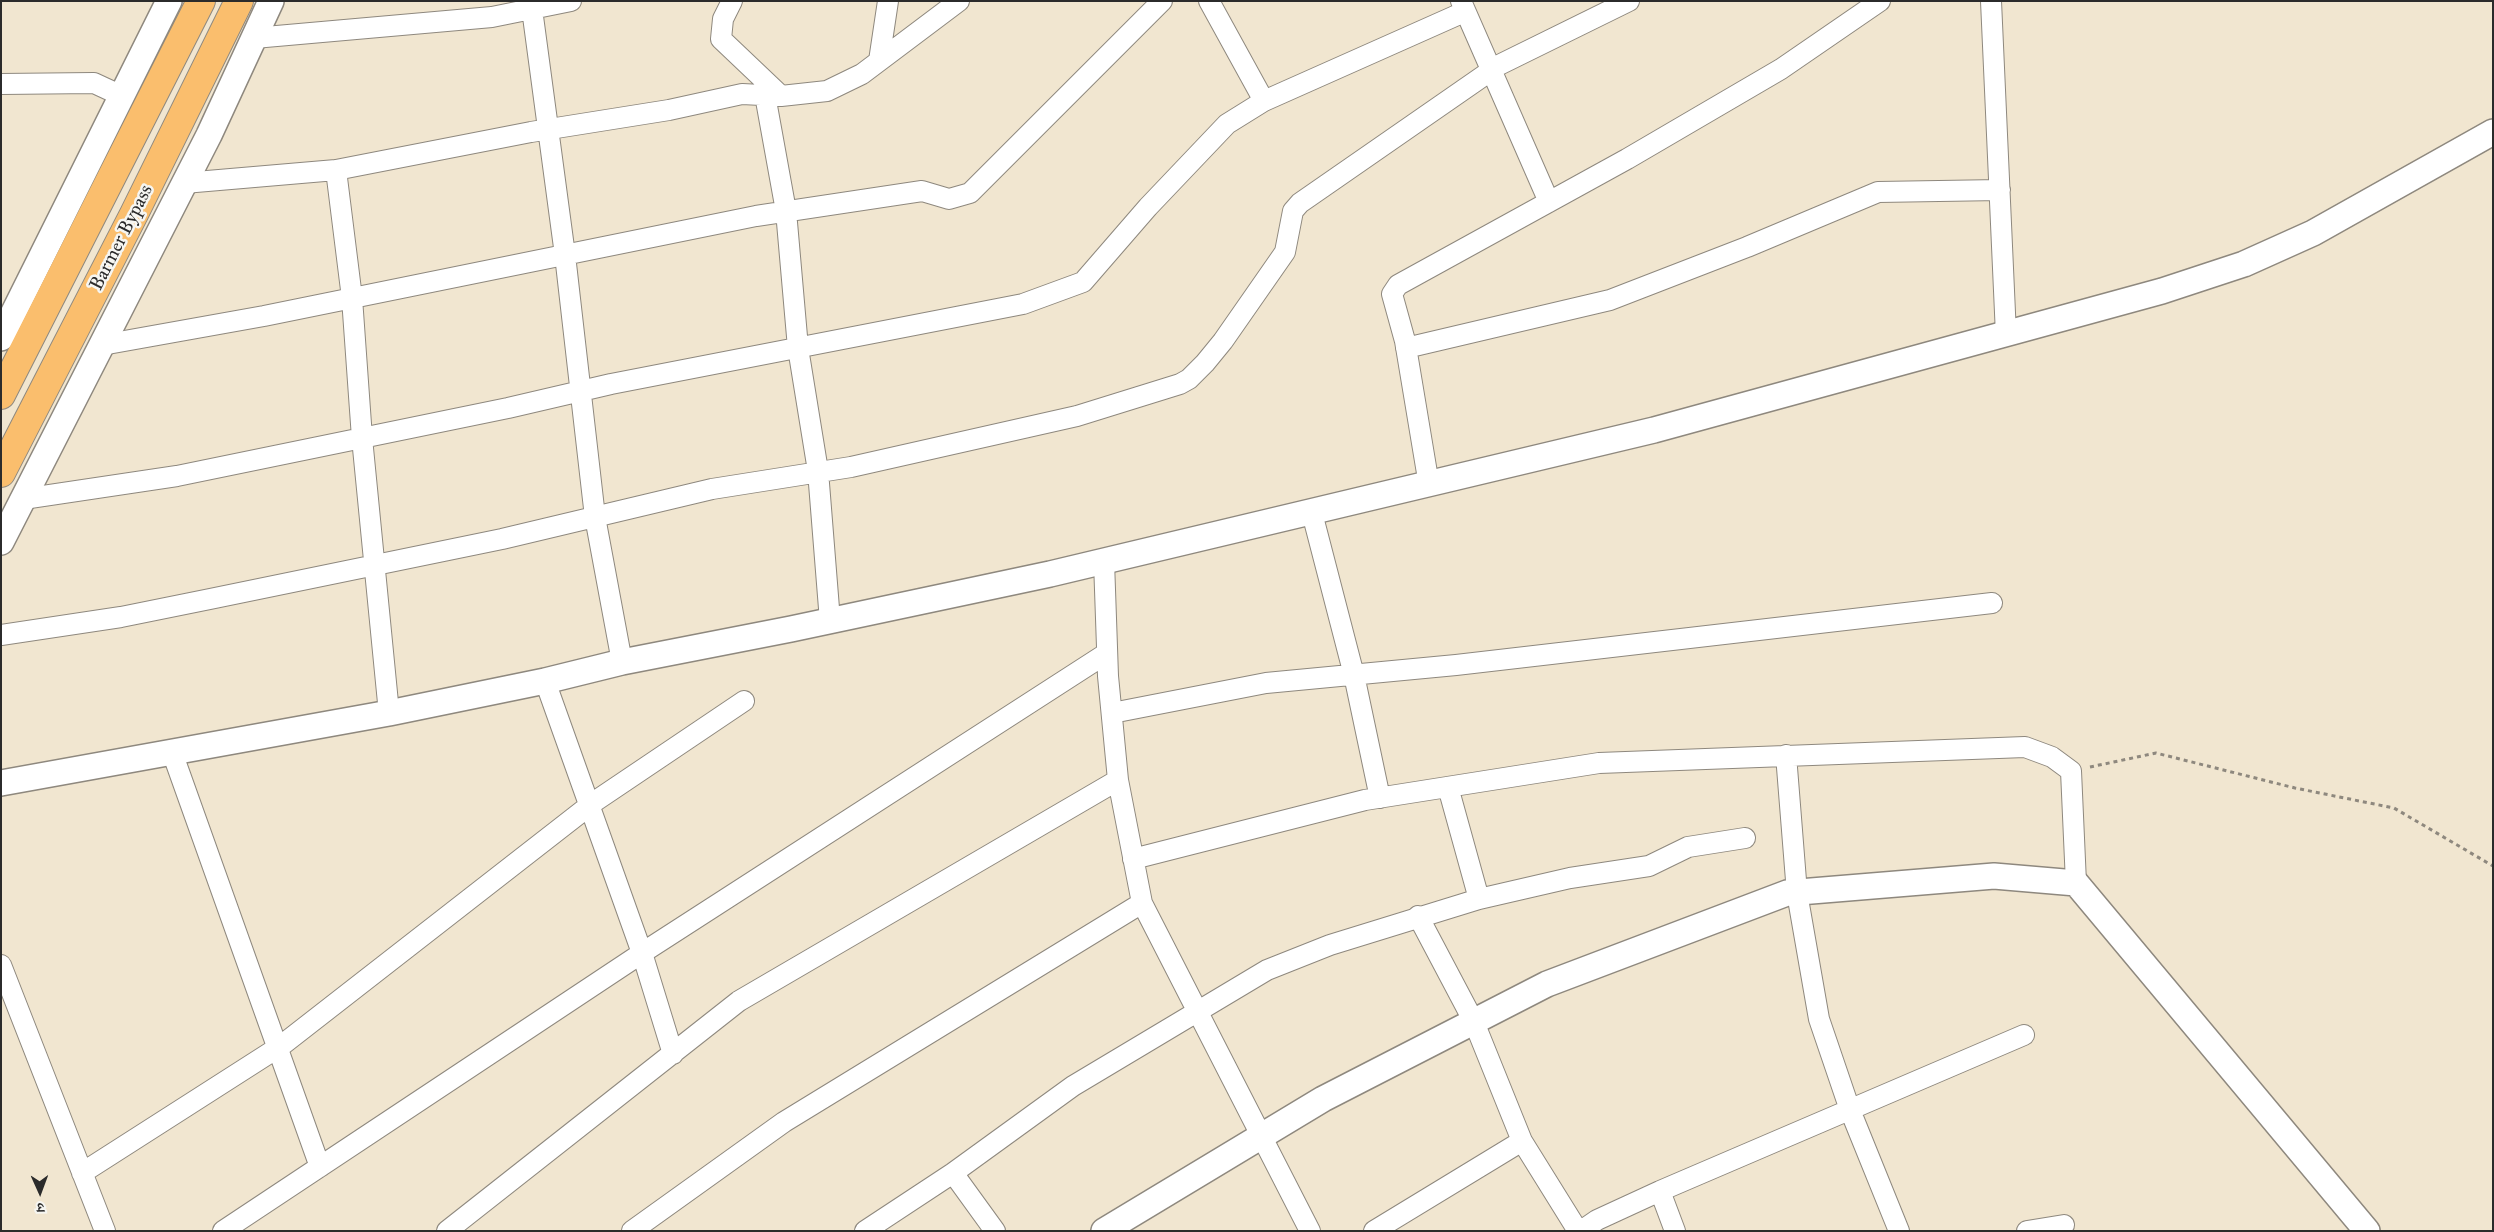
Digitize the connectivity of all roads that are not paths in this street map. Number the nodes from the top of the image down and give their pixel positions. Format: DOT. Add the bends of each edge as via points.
graph roads {
  1 [pos="169,1"];
  2 [pos="201,1"];
  3 [pos="239,1"];
  4 [pos="271,1"];
  5 [pos="571,1"];
  6 [pos="732,1"];
  7 [pos="888,1"];
  8 [pos="959,1"];
  9 [pos="1162,1"];
  10 [pos="1209,1"];
  11 [pos="1630,1"];
  12 [pos="1880,1"];
  13 [pos="1991,1"];
  14 [pos="1463,7"];
  15 [pos="532,9"];
  16 [pos="254,38"];
  17 [pos="879,61"];
  18 [pos="1492,69"];
  19 [pos="1,84"];
  20 [pos="773,95"];
  21 [pos="122,96"];
  22 [pos="1264,101"];
  23 [pos="547,129"];
  24 [pos="2493,132"];
  25 [pos="336,170"];
  26 [pos="184,183"];
  27 [pos="2000,190"];
  28 [pos="1549,202"];
  29 [pos="786,211"];
  30 [pos="565,255"];
  31 [pos="352,298"];
  32 [pos="2006,335"];
  33 [pos="1,338"];
  34 [pos="102,345"];
  35 [pos="798,348"];
  36 [pos="1406,348"];
  37 [pos="581,391"];
  38 [pos="1,395"];
  39 [pos="362,438"];
  40 [pos="818,471"];
  41 [pos="1,473"];
  42 [pos="1429,485"];
  43 [pos="23,499"];
  44 [pos="1312,513"];
  45 [pos="595,517"];
  46 [pos="1,542"];
  47 [pos="1104,561"];
  48 [pos="375,564"];
  49 [pos="1992,603"];
  50 [pos="830,621"];
  51 [pos="1,635"];
  52 [pos="1107,653"];
  53 [pos="622,662"];
  54 [pos="1354,675"];
  55 [pos="544,681"];
  56 [pos="744,701"];
  57 [pos="389,713"];
  58 [pos="1112,713"];
  59 [pos="172,752"];
  60 [pos="1786,755"];
  61 [pos="1118,780"];
  62 [pos="1,782"];
  63 [pos="1448,787"];
  64 [pos="1380,798"];
  65 [pos="589,806"];
  66 [pos="1745,838"];
  67 [pos="1133,859"];
  68 [pos="2076,883"];
  69 [pos="1797,892"];
  70 [pos="1479,899"];
  71 [pos="1142,903"];
  72 [pos="1418,916"];
  73 [pos="642,953"];
  74 [pos="1,965"];
  75 [pos="1197,1011"];
  76 [pos="1474,1022"];
  77 [pos="2024,1035"];
  78 [pos="278,1048"];
  79 [pos="673,1054"];
  80 [pos="1850,1110"];
  81 [pos="1261,1136"];
  82 [pos="1522,1141"];
  83 [pos="320,1166"];
  84 [pos="82,1173"];
  85 [pos="953,1173"];
  86 [pos="1660,1191"];
  87 [pos="2064,1225"];
  88 [pos="105,1231"];
  89 [pos="223,1231"];
  90 [pos="447,1231"];
  91 [pos="632,1231"];
  92 [pos="865,1231"];
  93 [pos="995,1231"];
  94 [pos="1104,1231"];
  95 [pos="1310,1231"];
  96 [pos="1374,1231"];
  97 [pos="1580,1231"];
  98 [pos="1675,1231"];
  99 [pos="1899,1231"];
  100 [pos="2027,1231"];
  101 [pos="2367,1231"];
  1 -- 21 [label="street"];
  2 -- 38 [label="highway, Barmer Bypass"];
  3 -- 41 [label="highway, Barmer Bypass"];
  4 -- 16 [label="street"];
  5 -- 15 [label="street"];
  6 -- 20 [label="street" via="722,19 721,39"];
  7 -- 17 [label="street"];
  8 -- 17 [label="street"];
  9 -- 29 [label="street" via="970,193 949,199 922,192"];
  10 -- 22 [label="street"];
  11 -- 18 [label="street"];
  12 -- 28 [label="street" via="1781,69"];
  13 -- 27 [label="street"];
  14 -- 18 [label="street"];
  14 -- 22 [label="street"];
  15 -- 16 [label="street" via="492,17"];
  15 -- 23 [label="street"];
  16 -- 26 [label="street"];
  17 -- 20 [label="street" via="862,74 826,91"];
  18 -- 28 [label="street"];
  18 -- 40 [label="street" via="1300,203 1293,211 1285,252 1223,341 1189,379 1076,416 851,467"];
  19 -- 21 [label="street" via="94,83"];
  20 -- 23 [label="street" via="742,94 669,110"];
  20 -- 29 [label="street"];
  21 -- 33 [label="street"];
  22 -- 35 [label="street" via="1227,124 1171,181 1084,282 1023,304"];
  23 -- 25 [label="street"];
  23 -- 30 [label="street"];
  24 -- 32 [label="street" via="2313,233 2244,264"];
  25 -- 26 [label="street"];
  25 -- 31 [label="street"];
  26 -- 34 [label="street"];
  27 -- 32 [label="street"];
  27 -- 36 [label="street" via="1878,192 1610,300"];
  28 -- 36 [label="street" via="1398,285 1392,294"];
  29 -- 30 [label="street"];
  29 -- 35 [label="street"];
  30 -- 31 [label="street"];
  30 -- 37 [label="street"];
  31 -- 34 [label="street"];
  31 -- 39 [label="street"];
  32 -- 42 [label="street" via="1654,430"];
  34 -- 43 [label="street"];
  35 -- 37 [label="street"];
  35 -- 40 [label="street"];
  36 -- 42 [label="street"];
  37 -- 39 [label="street"];
  37 -- 45 [label="street"];
  39 -- 43 [label="street" via="177,476"];
  39 -- 48 [label="street"];
  40 -- 45 [label="street" via="712,489"];
  40 -- 50 [label="street"];
  42 -- 44 [label="street"];
  43 -- 46 [label="street"];
  44 -- 47 [label="street"];
  44 -- 54 [label="street"];
  45 -- 48 [label="street"];
  45 -- 53 [label="street"];
  47 -- 50 [label="street"];
  47 -- 52 [label="street"];
  48 -- 51 [label="street" via="120,617"];
  48 -- 57 [label="street"];
  49 -- 54 [label="street"];
  50 -- 53 [label="street"];
  52 -- 58 [label="street"];
  52 -- 73 [label="street"];
  53 -- 55 [label="street"];
  54 -- 58 [label="street" via="1266,683"];
  54 -- 64 [label="street"];
  55 -- 57 [label="street"];
  55 -- 65 [label="street"];
  56 -- 65 [label="street"];
  57 -- 59 [label="street"];
  58 -- 61 [label="street"];
  59 -- 62 [label="street"];
  59 -- 78 [label="street"];
  60 -- 63 [label="street" via="1599,763"];
  60 -- 68 [label="street" via="2025,747 2052,757 2070,771"];
  60 -- 69 [label="street"];
  61 -- 67 [label="street"];
  61 -- 79 [label="street" via="740,1001"];
  63 -- 64 [label="street"];
  63 -- 70 [label="street"];
  64 -- 67 [label="street"];
  65 -- 73 [label="street"];
  65 -- 78 [label="street"];
  66 -- 70 [label="street" via="1688,847 1649,866 1570,878"];
  67 -- 71 [label="street"];
  68 -- 69 [label="street" via="1994,876"];
  68 -- 101 [label="street"];
  69 -- 76 [label="street" via="1787,893 1547,984"];
  69 -- 80 [label="street" via="1819,1020"];
  70 -- 72 [label="street"];
  71 -- 75 [label="street"];
  71 -- 91 [label="street" via="784,1122"];
  72 -- 75 [label="street" via="1267,970"];
  72 -- 76 [label="street"];
  73 -- 79 [label="street"];
  73 -- 83 [label="street"];
  74 -- 84 [label="street"];
  75 -- 81 [label="street"];
  75 -- 85 [label="street" via="1073,1086"];
  76 -- 81 [label="street" via="1323,1099"];
  76 -- 82 [label="street"];
  77 -- 80 [label="street"];
  78 -- 83 [label="street"];
  78 -- 84 [label="street"];
  79 -- 90 [label="street"];
  80 -- 86 [label="street"];
  80 -- 99 [label="street"];
  81 -- 94 [label="street"];
  81 -- 95 [label="street"];
  82 -- 96 [label="street"];
  82 -- 97 [label="street"];
  83 -- 89 [label="street"];
  84 -- 88 [label="street"];
  85 -- 92 [label="street"];
  85 -- 93 [label="street"];
  86 -- 97 [label="street"];
  86 -- 98 [label="street"];
  87 -- 100 [label="street"];
}
